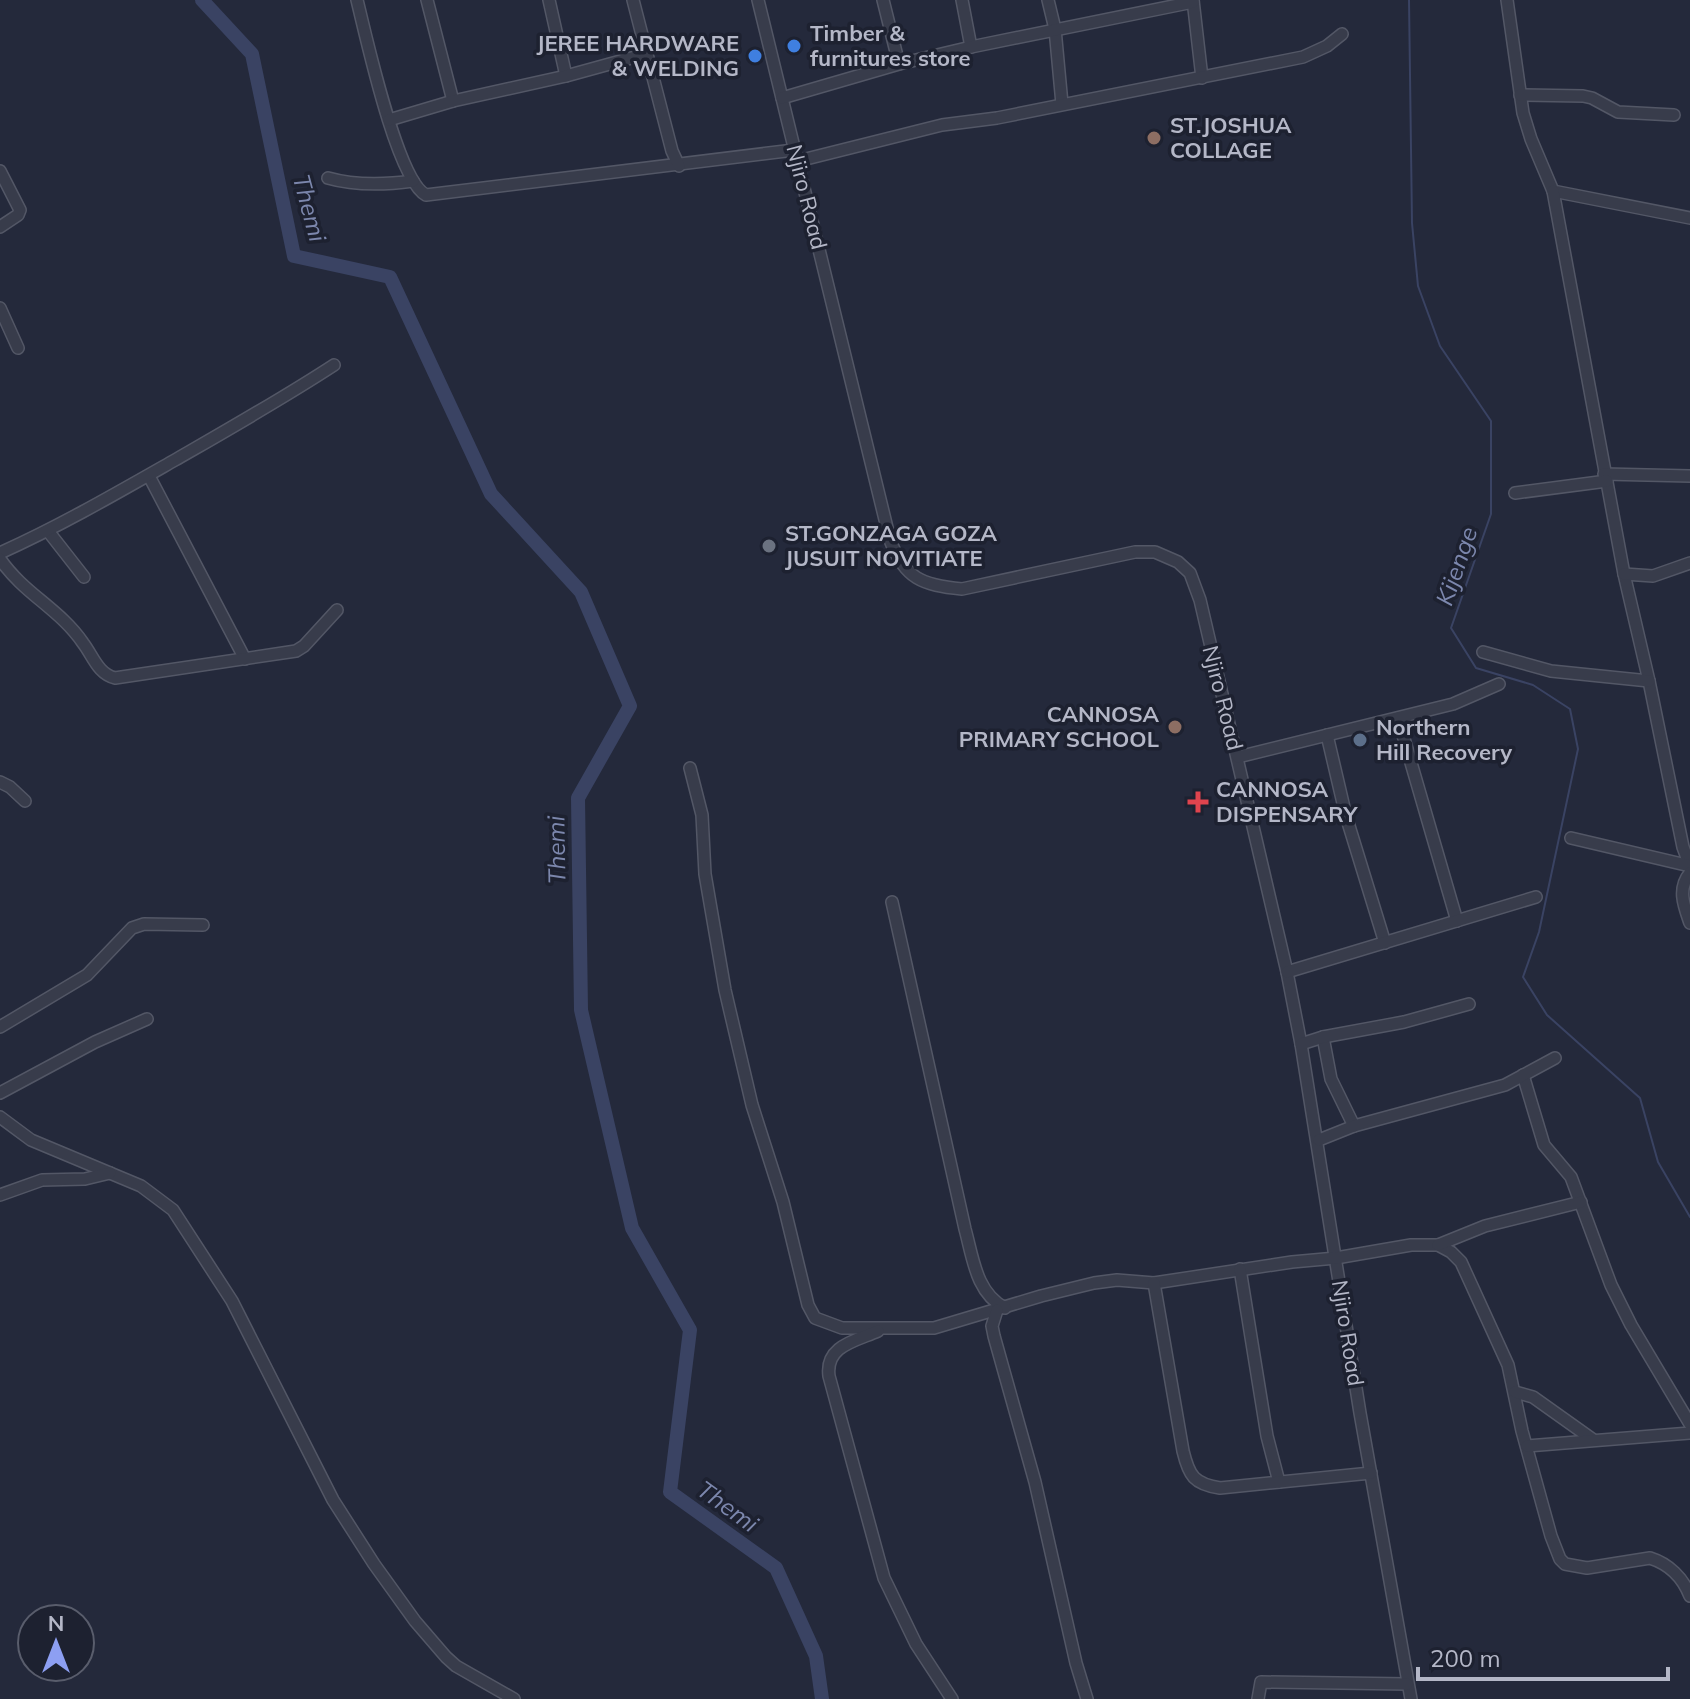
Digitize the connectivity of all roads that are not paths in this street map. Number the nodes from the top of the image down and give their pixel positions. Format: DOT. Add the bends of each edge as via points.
graph roads {
  1 [pos="357,0"];
  2 [pos="427,0"];
  3 [pos="549,0"];
  4 [pos="633,0"];
  5 [pos="758,0"];
  6 [pos="883,0"];
  7 [pos="962,0"];
  8 [pos="1048,0"];
  9 [pos="1507,0"];
  10 [pos="1193,1"];
  11 [pos="1055,29"];
  12 [pos="1342,34"];
  13 [pos="971,47"];
  14 [pos="646,54"];
  15 [pos="899,64"];
  16 [pos="566,76"];
  17 [pos="1202,78"];
  18 [pos="1520,95"];
  19 [pos="782,98"];
  20 [pos="453,101"];
  21 [pos="1062,104"];
  22 [pos="1674,115"];
  23 [pos="389,120"];
  24 [pos="796,155"];
  25 [pos="679,166"];
  26 [pos="0,171"];
  27 [pos="328,178"];
  28 [pos="413,181"];
  29 [pos="1553,191"];
  30 [pos="1690,218"];
  31 [pos="0,227"];
  32 [pos="0,308"];
  33 [pos="18,348"];
  34 [pos="334,365"];
  35 [pos="149,476"];
  36 [pos="1690,476"];
  37 [pos="1606,477"];
  38 [pos="1515,493"];
  39 [pos="48,531"];
  40 [pos="0,556"];
  41 [pos="1690,563"];
  42 [pos="1624,574"];
  43 [pos="84,577"];
  44 [pos="337,610"];
  45 [pos="1483,652"];
  46 [pos="245,659"];
  47 [pos="1649,681"];
  48 [pos="1499,684"];
  49 [pos="1398,718"];
  50 [pos="1327,735"];
  51 [pos="1238,757"];
  52 [pos="690,768"];
  53 [pos="0,782"];
  54 [pos="25,801"];
  55 [pos="1571,838"];
  56 [pos="1690,866"];
  57 [pos="1690,873"];
  58 [pos="1536,897"];
  59 [pos="892,902"];
  60 [pos="1457,921"];
  61 [pos="1690,923"];
  62 [pos="203,925"];
  63 [pos="1385,943"];
  64 [pos="1287,972"];
  65 [pos="1469,1004"];
  66 [pos="147,1019"];
  67 [pos="0,1027"];
  68 [pos="1323,1037"];
  69 [pos="1301,1044"];
  70 [pos="1555,1058"];
  71 [pos="1523,1075"];
  72 [pos="0,1093"];
  73 [pos="0,1117"];
  74 [pos="1354,1126"];
  75 [pos="1319,1140"];
  76 [pos="110,1173"];
  77 [pos="0,1195"];
  78 [pos="1581,1202"];
  79 [pos="1438,1245"];
  80 [pos="1336,1258"];
  81 [pos="1240,1269"];
  82 [pos="1154,1283"];
  83 [pos="1001,1309"];
  84 [pos="886,1327"];
  85 [pos="1515,1392"];
  86 [pos="1690,1424"];
  87 [pos="1690,1433"];
  88 [pos="1592,1440"];
  89 [pos="1527,1446"];
  90 [pos="1371,1473"];
  91 [pos="1279,1482"];
  92 [pos="1690,1591"];
  93 [pos="1407,1684"];
  94 [pos="514,1699"];
  95 [pos="952,1699"];
  96 [pos="1087,1699"];
  97 [pos="1258,1699"];
  98 [pos="1411,1699"];
  1 -- 23 [label="street"];
  2 -- 20 [label="street"];
  3 -- 16 [label="street"];
  4 -- 14 [label="street"];
  5 -- 19 [label="street, Njiro Road"];
  6 -- 15 [label="street"];
  7 -- 13 [label="street"];
  8 -- 11 [label="street"];
  9 -- 18 [label="street"];
  10 -- 11 [label="street"];
  10 -- 17 [label="street"];
  11 -- 13 [label="street"];
  11 -- 21 [label="street"];
  12 -- 17 [label="street" via="1303,57"];
  13 -- 15 [label="street"];
  14 -- 16 [label="street"];
  14 -- 25 [label="street"];
  15 -- 19 [label="street"];
  16 -- 20 [label="street"];
  17 -- 21 [label="street"];
  18 -- 22 [label="street" via="1583,96 1618,112"];
  18 -- 29 [label="street"];
  19 -- 24 [label="street, Njiro Road"];
  20 -- 23 [label="street"];
  21 -- 24 [label="street"];
  23 -- 28 [label="street"];
  24 -- 25 [label="street"];
  24 -- 51 [label="street, Njiro Road" via="890,540 904,568 919,581 962,589 1135,552 1155,552 1178,562 1190,573 1200,600"];
  25 -- 28 [label="street" via="433,195 421,192"];
  26 -- 31 [label="street" via="20,210"];
  27 -- 28 [label="street" via="382,185"];
  29 -- 30 [label="street"];
  29 -- 37 [label="street"];
  32 -- 33 [label="street"];
  34 -- 35 [label="street"];
  35 -- 39 [label="street"];
  35 -- 46 [label="street"];
  36 -- 37 [label="street"];
  37 -- 38 [label="street"];
  37 -- 42 [label="street"];
  39 -- 40 [label="street"];
  39 -- 43 [label="street"];
  40 -- 46 [label="street" via="32,596 72,628 108,676"];
  41 -- 42 [label="street" via="1653,576"];
  42 -- 47 [label="street"];
  44 -- 46 [label="street" via="296,651"];
  45 -- 47 [label="street" via="1551,671"];
  47 -- 56 [label="street"];
  48 -- 49 [label="street" via="1453,704"];
  49 -- 50 [label="street"];
  49 -- 60 [label="street"];
  50 -- 51 [label="street"];
  50 -- 63 [label="street"];
  51 -- 64 [label="street, Njiro Road"];
  52 -- 84 [label="street" via="702,815 705,874 725,990 808,1305 815,1318 842,1328"];
  53 -- 54 [label="street"];
  55 -- 56 [label="street"];
  57 -- 61 [label="street" via="1682,891"];
  58 -- 60 [label="street"];
  59 -- 83 [label="street" via="977,1274 985,1294"];
  60 -- 63 [label="street"];
  62 -- 67 [label="street" via="132,928 87,975"];
  63 -- 64 [label="street"];
  64 -- 69 [label="street, Njiro Road"];
  65 -- 68 [label="street"];
  66 -- 72 [label="street"];
  68 -- 69 [label="street"];
  68 -- 74 [label="street" via="1331,1079"];
  69 -- 75 [label="street, Njiro Road"];
  70 -- 71 [label="street"];
  71 -- 74 [label="street" via="1485,1091"];
  71 -- 78 [label="street" via="1544,1145 1571,1177"];
  73 -- 76 [label="street" via="31,1140"];
  74 -- 75 [label="street"];
  75 -- 80 [label="street, Njiro Road"];
  76 -- 77 [label="street" via="42,1180"];
  76 -- 94 [label="street" via="160,1198 191,1234 232,1301 333,1500 415,1621 456,1666"];
  78 -- 79 [label="street" via="1485,1226"];
  78 -- 86 [label="street" via="1611,1285"];
  79 -- 80 [label="street"];
  79 -- 85 [label="street" via="1456,1256 1466,1272"];
  80 -- 81 [label="street"];
  80 -- 90 [label="street, Njiro Road"];
  81 -- 82 [label="street"];
  81 -- 91 [label="street"];
  82 -- 83 [label="street" via="1094,1283"];
  82 -- 91 [label="street" via="1188,1470 1204,1486"];
  83 -- 84 [label="street" via="934,1328"];
  83 -- 96 [label="street" via="992,1326 994,1336"];
  84 -- 95 [label="street" via="833,1353 829,1376 884,1578 916,1644"];
  85 -- 88 [label="street" via="1533,1397"];
  85 -- 89 [label="street"];
  87 -- 88 [label="street"];
  88 -- 89 [label="street"];
  89 -- 92 [label="street" via="1551,1536 1565,1564 1587,1568 1650,1558 1675,1572"];
  90 -- 91 [label="street"];
  90 -- 93 [label="street, Njiro Road"];
  93 -- 97 [label="street" via="1267,1680 1258,1687"];
  93 -- 98 [label="street, Njiro Road"];
}
